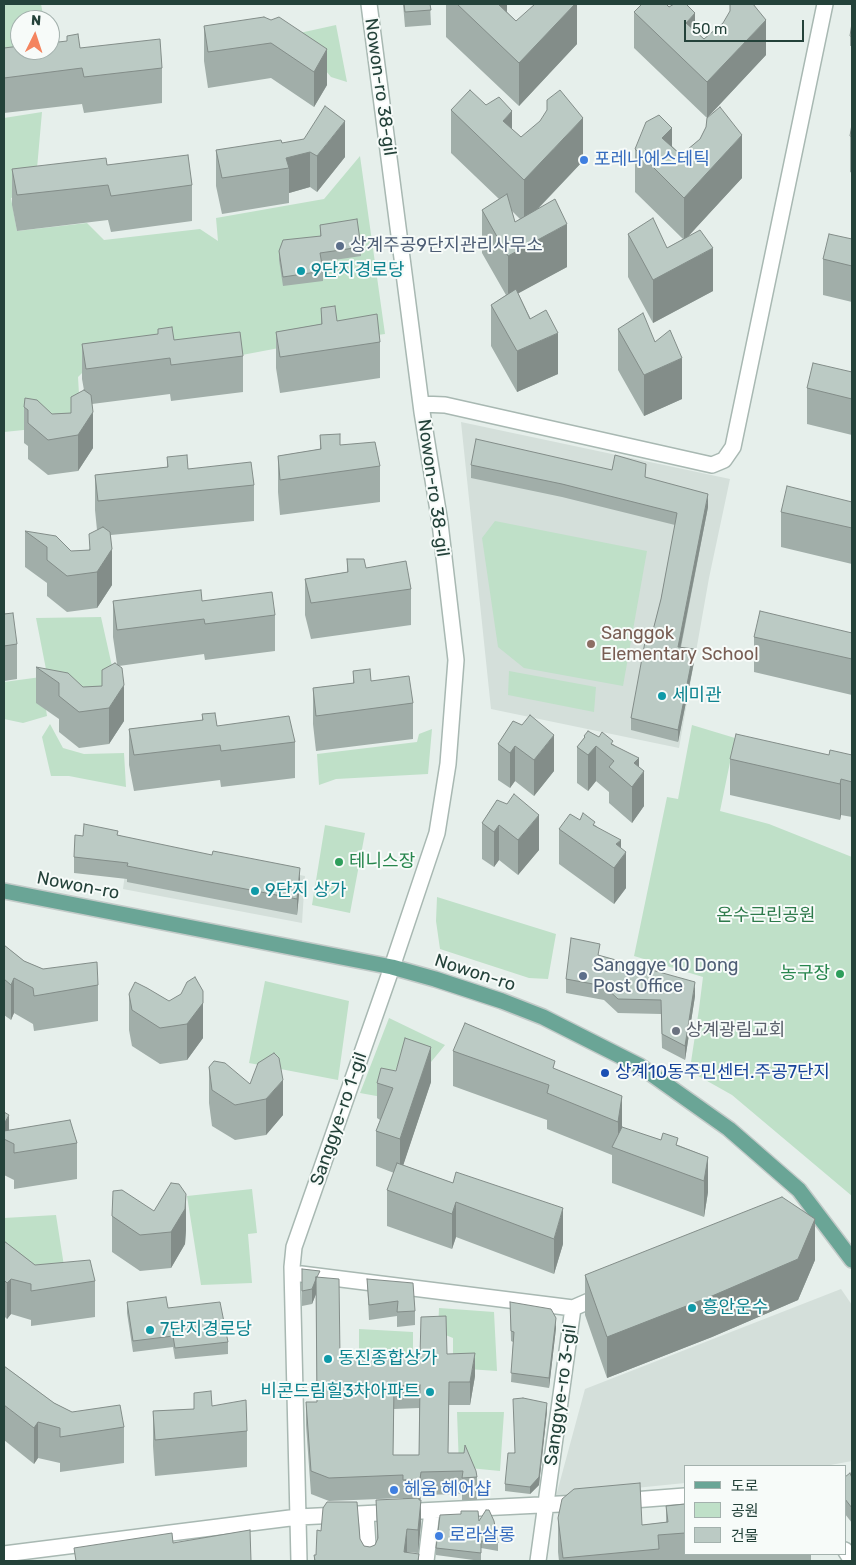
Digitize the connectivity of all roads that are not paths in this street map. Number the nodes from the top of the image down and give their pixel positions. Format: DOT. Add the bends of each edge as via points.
graph roads {
  1 [pos="369,4"];
  2 [pos="825,4"];
  3 [pos="421,404"];
  4 [pos="4,891"];
  5 [pos="392,967"];
  6 [pos="852,1260"];
  7 [pos="292,1273"];
  8 [pos="617,1290"];
  9 [pos="573,1308"];
  10 [pos="684,1496"];
  11 [pos="546,1506"];
  12 [pos="432,1511"];
  13 [pos="366,1514"];
  14 [pos="298,1517"];
  15 [pos="4,1554"];
  16 [pos="299,1561"];
  17 [pos="369,1561"];
  18 [pos="426,1561"];
  19 [pos="538,1561"];
  1 -- 3 [label="street, Nowon-ro 38-gil"];
  2 -- 3 [label="street" via="733,447 724,460 712,465 445,405"];
  3 -- 5 [label="street, Nowon-ro 38-gil" via="440,523 456,660 448,764 437,833"];
  4 -- 5 [label="main road, Nowon-ro"];
  5 -- 6 [label="main road, Nowon-ro" via="502,1000 640,1066 729,1129 799,1190 810,1213"];
  5 -- 7 [label="street, Sanggye-ro 1-gil" via="294,1247"];
  7 -- 9 [label="street"];
  7 -- 14 [label="street, Sanggye-ro 1-gil"];
  8 -- 9 [label="street, Sanggye-ro 3-gil"];
  9 -- 11 [label="street, Sanggye-ro 3-gil"];
  10 -- 11 [label="street"];
  11 -- 12 [label="street"];
  11 -- 19 [label="street, Sanggye-ro 3-gil"];
  12 -- 13 [label="street"];
  12 -- 18 [label="street"];
  13 -- 14 [label="street"];
  13 -- 17 [label="street"];
  14 -- 15 [label="street"];
  14 -- 16 [label="street, Sanggye-ro 1-gil"];
}
